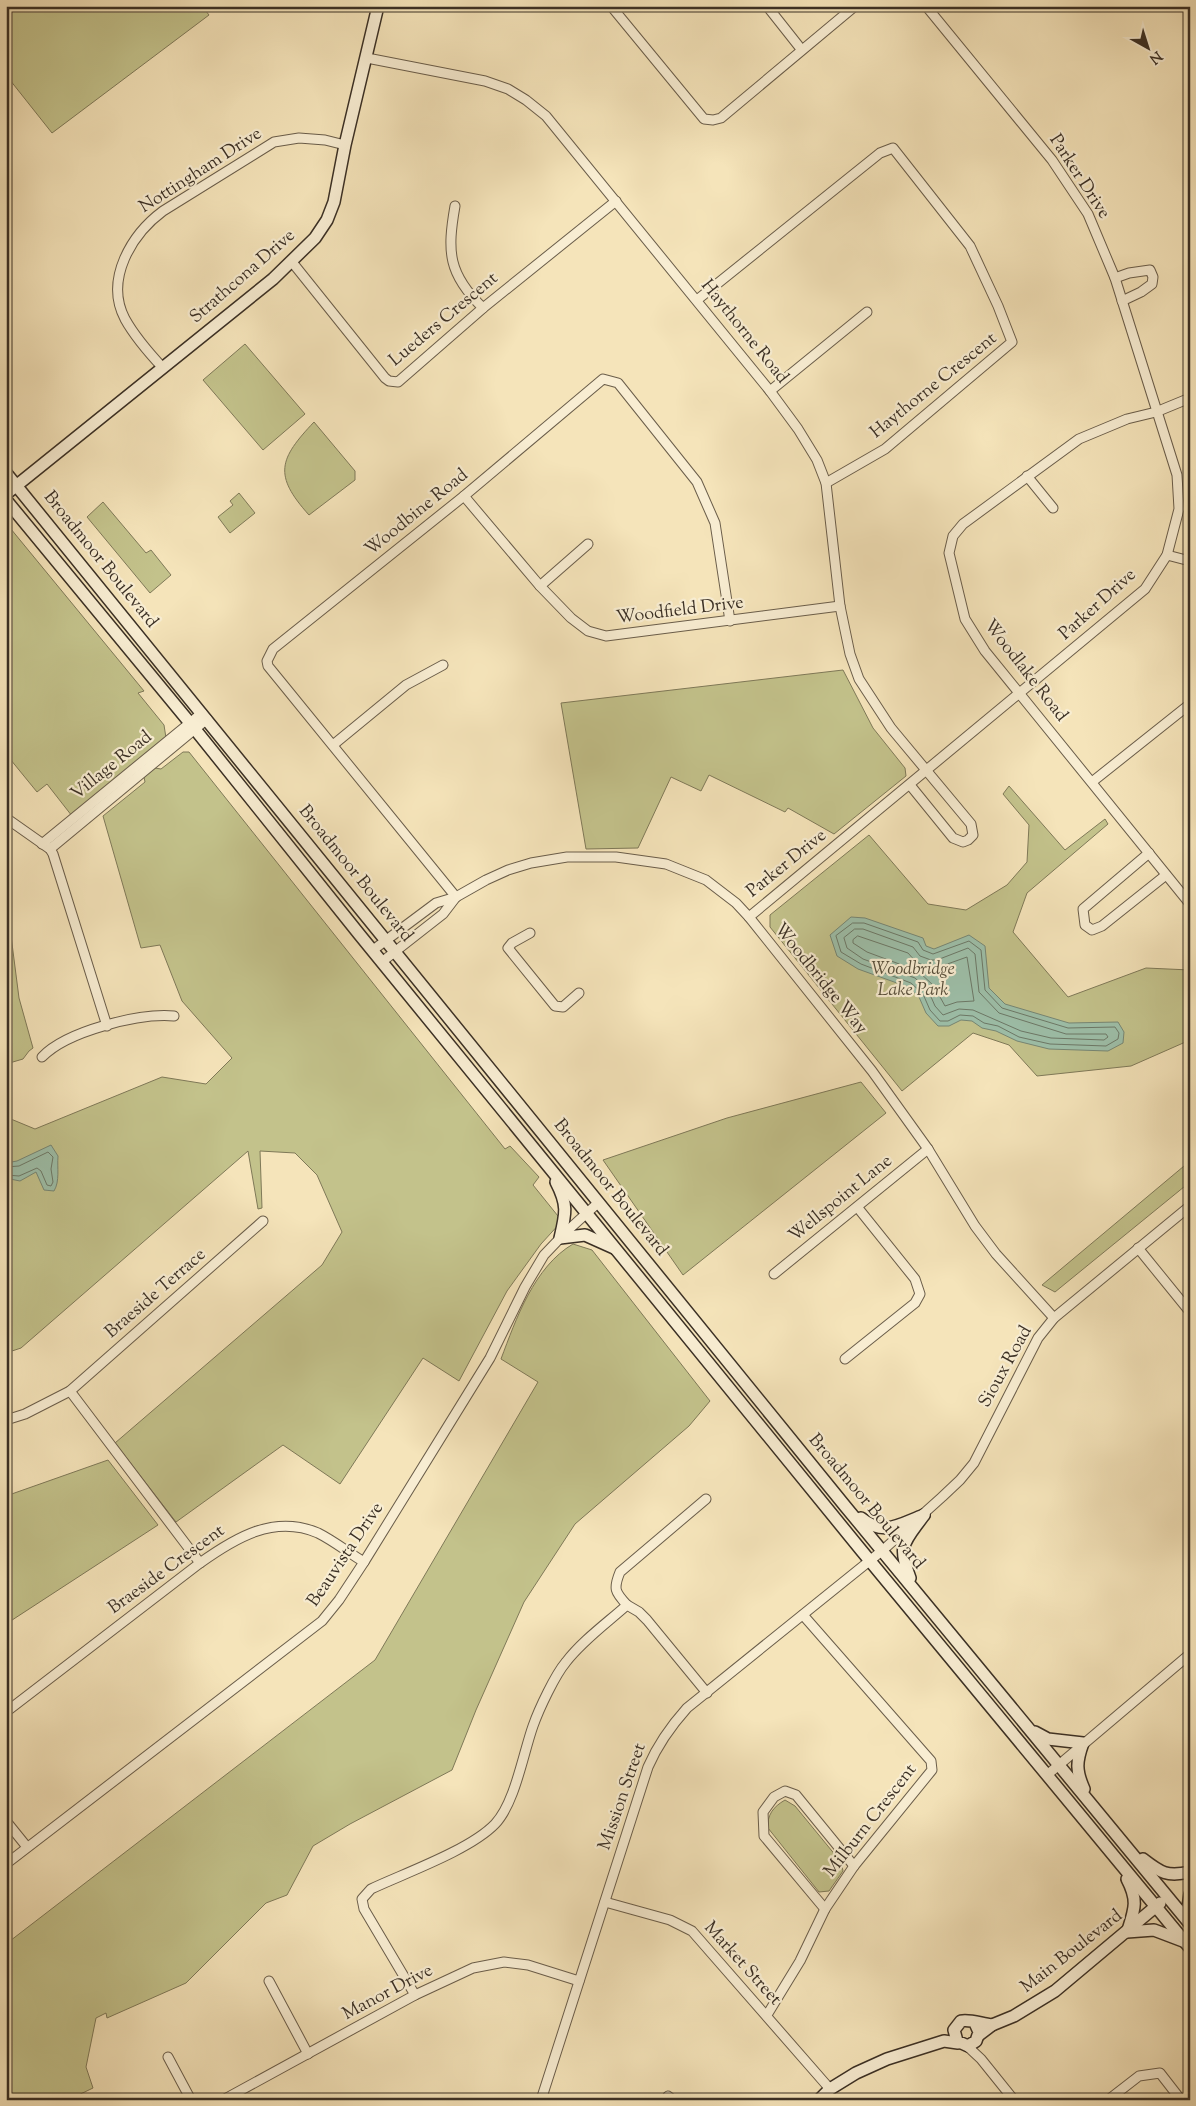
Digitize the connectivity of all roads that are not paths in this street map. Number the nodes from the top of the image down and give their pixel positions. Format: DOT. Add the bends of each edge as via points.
graph roads {
  1 [pos="378,6"];
  2 [pos="612,6"];
  3 [pos="767,6"];
  4 [pos="855,6"];
  5 [pos="926,6"];
  6 [pos="801,49"];
  7 [pos="366,58"];
  8 [pos="345,145"];
  9 [pos="616,201"];
  10 [pos="455,206"];
  11 [pos="292,262"];
  12 [pos="1115,278"];
  13 [pos="697,300"];
  14 [pos="1122,301"];
  15 [pos="483,308"];
  16 [pos="868,312"];
  17 [pos="163,368"];
  18 [pos="770,391"];
  19 [pos="1190,398"];
  20 [pos="1156,412"];
  21 [pos="6,473"];
  22 [pos="1027,476"];
  23 [pos="826,483"];
  24 [pos="17,486"];
  25 [pos="6,494"];
  26 [pos="464,496"];
  27 [pos="6,500"];
  28 [pos="1053,508"];
  29 [pos="588,544"];
  30 [pos="1167,555"];
  31 [pos="1190,561"];
  32 [pos="540,586"];
  33 [pos="840,606"];
  34 [pos="730,621"];
  35 [pos="443,665"];
  36 [pos="1020,694"];
  37 [pos="1190,704"];
  38 [pos="204,716"];
  39 [pos="192,726"];
  40 [pos="333,745"];
  41 [pos="928,770"];
  42 [pos="1092,782"];
  43 [pos="910,785"];
  44 [pos="6,818"];
  45 [pos="46,846"];
  46 [pos="1148,853"];
  47 [pos="1166,875"];
  48 [pos="456,897"];
  49 [pos="1190,904"];
  50 [pos="749,916"];
  51 [pos="530,933"];
  52 [pos="386,938"];
  53 [pos="373,950"];
  54 [pos="396,951"];
  55 [pos="383,961"];
  56 [pos="579,993"];
  57 [pos="174,1016"];
  58 [pos="107,1026"];
  59 [pos="42,1057"];
  60 [pos="928,1149"];
  61 [pos="546,1163"];
  62 [pos="599,1202"];
  63 [pos="1190,1206"];
  64 [pos="858,1208"];
  65 [pos="587,1212"];
  66 [pos="263,1221"];
  67 [pos="560,1238"];
  68 [pos="1138,1248"];
  69 [pos="618,1249"];
  70 [pos="774,1274"];
  71 [pos="1190,1312"];
  72 [pos="1054,1318"];
  73 [pos="845,1360"];
  74 [pos="70,1391"];
  75 [pos="6,1420"];
  76 [pos="706,1498"];
  77 [pos="846,1506"];
  78 [pos="924,1515"];
  79 [pos="883,1550"];
  80 [pos="870,1560"];
  81 [pos="364,1562"];
  82 [pos="200,1563"];
  83 [pos="924,1600"];
  84 [pos="627,1605"];
  85 [pos="804,1615"];
  86 [pos="1190,1654"];
  87 [pos="707,1693"];
  88 [pos="6,1712"];
  89 [pos="1024,1723"];
  90 [pos="1083,1743"];
  91 [pos="1058,1765"];
  92 [pos="1047,1775"];
  93 [pos="1089,1802"];
  94 [pos="6,1821"];
  95 [pos="1120,1840"];
  96 [pos="27,1847"];
  97 [pos="6,1864"];
  98 [pos="1120,1864"];
  99 [pos="854,1866"];
  100 [pos="1190,1872"];
  101 [pos="1190,1894"];
  102 [pos="1168,1896"];
  103 [pos="604,1902"];
  104 [pos="1156,1907"];
  105 [pos="825,1910"];
  106 [pos="1190,1912"];
  107 [pos="1190,1924"];
  108 [pos="1127,1932"];
  109 [pos="1188,1945"];
  110 [pos="269,1981"];
  111 [pos="579,1981"];
  112 [pos="415,1995"];
  113 [pos="767,2015"];
  114 [pos="975,2023"];
  115 [pos="992,2025"];
  116 [pos="954,2030"];
  117 [pos="978,2037"];
  118 [pos="944,2041"];
  119 [pos="962,2044"];
  120 [pos="308,2054"];
  121 [pos="168,2056"];
  122 [pos="981,2059"];
  123 [pos="830,2089"];
  124 [pos="191,2100"];
  125 [pos="223,2100"];
  126 [pos="541,2100"];
  127 [pos="819,2100"];
  128 [pos="1014,2100"];
  129 [pos="1108,2100"];
  130 [pos="1181,2100"];
  1 -- 7 [label="main road, Strathcona Drive"];
  2 -- 6 [label="street" via="704,119 721,118"];
  3 -- 6 [label="street"];
  4 -- 6 [label="street"];
  5 -- 12 [label="street, Parker Drive" via="1052,160 1088,214"];
  7 -- 8 [label="main road, Strathcona Drive"];
  7 -- 9 [label="street, Haythorne Road" via="508,89 546,116"];
  8 -- 11 [label="main road, Strathcona Drive" via="340,180 327,220"];
  8 -- 17 [label="street, Nottingham Drive" via="300,138 274,142 163,211 139,232 124,259 120,303 135,334"];
  9 -- 13 [label="street, Haythorne Road"];
  9 -- 15 [label="street, Lueders Crescent"];
  10 -- 15 [label="street" via="450,236 451,258 470,295"];
  11 -- 15 [label="street, Lueders Crescent" via="389,381 398,382"];
  11 -- 17 [label="main road, Strathcona Drive"];
  12 -- 14 [label="street, Parker Drive"];
  12 -- 14 [label="street" via="1150,270 1153,277 1152,284"];
  13 -- 18 [label="street, Haythorne Road"];
  13 -- 23 [label="street, Haythorne Crescent" via="880,153 893,148 970,246 1012,342 885,449"];
  14 -- 20 [label="street, Parker Drive"];
  16 -- 18 [label="street"];
  17 -- 24 [label="main road, Strathcona Drive"];
  18 -- 23 [label="street, Haythorne Road" via="817,460"];
  19 -- 20 [label="street, Woodlake Road"];
  20 -- 22 [label="street, Woodlake Road" via="1127,419 1079,439"];
  20 -- 30 [label="street, Parker Drive" via="1177,474 1179,509"];
  21 -- 24 [label="main road, Broadmoor Boulevard"];
  22 -- 28 [label="street"];
  22 -- 36 [label="street, Woodlake Road" via="963,524 952,536 950,553 965,619 985,651"];
  23 -- 33 [label="street, Haythorne Road"];
  24 -- 25 [label="main road, Strathcona Drive"];
  24 -- 38 [label="main road, Broadmoor Boulevard"];
  26 -- 32 [label="street, Woodfield Drive"];
  26 -- 34 [label="street, Woodbine Road" via="603,379 618,383 697,482 715,523"];
  26 -- 40 [label="street, Woodbine Road" via="268,656 268,666"];
  27 -- 39 [label="main road, Broadmoor Boulevard"];
  29 -- 32 [label="street"];
  30 -- 31 [label="street"];
  30 -- 36 [label="street, Parker Drive" via="1145,589"];
  32 -- 34 [label="street, Woodfield Drive" via="588,631 606,636"];
  33 -- 34 [label="street, Woodfield Drive"];
  33 -- 41 [label="street, Haythorne Road" via="859,679 891,728"];
  35 -- 40 [label="street" via="406,685"];
  36 -- 41 [label="street, Parker Drive"];
  36 -- 42 [label="street, Woodlake Road"];
  37 -- 42 [label="street"];
  38 -- 39 [label="street, Village Road"];
  38 -- 52 [label="main road, Broadmoor Boulevard"];
  39 -- 45 [label="street, Village Road"];
  39 -- 53 [label="main road, Broadmoor Boulevard"];
  40 -- 48 [label="street, Woodbine Road"];
  41 -- 43 [label="street, Parker Drive"];
  41 -- 43 [label="street, Haythorne Road" via="971,824 972,835 968,840 963,842 953,838"];
  42 -- 46 [label="street, Woodlake Road"];
  43 -- 50 [label="street, Parker Drive"];
  44 -- 45 [label="street"];
  45 -- 58 [label="street" via="53,854"];
  46 -- 47 [label="street, Woodlake Road"];
  46 -- 47 [label="street" via="1083,909 1085,925 1092,930 1102,926"];
  47 -- 49 [label="street, Woodlake Road"];
  48 -- 50 [label="street, Woodbridge Way" via="486,880 531,863 567,857 616,857 685,870 721,890"];
  48 -- 52 [label="street, Woodbridge Way" via="436,903"];
  48 -- 54 [label="street, Woodbridge Way" via="442,914"];
  50 -- 60 [label="street, Woodbridge Way" via="872,1071"];
  51 -- 56 [label="street" via="508,948 555,1006 563,1007"];
  52 -- 53 [label="street, Woodbridge Way"];
  52 -- 54 [label="main road, Broadmoor Boulevard"];
  53 -- 55 [label="main road, Broadmoor Boulevard"];
  54 -- 55 [label="street, Woodbridge Way"];
  54 -- 62 [label="main road, Broadmoor Boulevard"];
  55 -- 61 [label="main road, Broadmoor Boulevard"];
  57 -- 58 [label="street" via="148,1016"];
  58 -- 59 [label="street" via="62,1042"];
  60 -- 64 [label="street, Wellspoint Lane"];
  60 -- 72 [label="street, Woodbridge Way" via="975,1226"];
  61 -- 65 [label="main road, Broadmoor Boulevard"];
  61 -- 67 [label="main road" via="565,1205"];
  62 -- 65 [label="street, Beauvista Drive"];
  62 -- 77 [label="main road, Broadmoor Boulevard"];
  63 -- 68 [label="street, Sioux Road"];
  64 -- 70 [label="street, Wellspoint Lane"];
  64 -- 73 [label="street" via="915,1279 920,1294 914,1303"];
  65 -- 67 [label="street, Beauvista Drive"];
  65 -- 69 [label="main road, Broadmoor Boulevard"];
  66 -- 74 [label="street, Braeside Terrace"];
  67 -- 69 [label="main road" via="585,1235"];
  67 -- 81 [label="street, Beauvista Drive" via="544,1255 490,1358"];
  68 -- 71 [label="street"];
  68 -- 72 [label="street, Sioux Road"];
  69 -- 80 [label="main road, Broadmoor Boulevard"];
  72 -- 78 [label="street, Sioux Road" via="1038,1338 974,1463"];
  74 -- 75 [label="street, Braeside Terrace"];
  74 -- 82 [label="street"];
  76 -- 84 [label="street" via="620,1572 615,1585 617,1594"];
  77 -- 78 [label="main road" via="870,1525 882,1529"];
  77 -- 79 [label="main road, Broadmoor Boulevard"];
  78 -- 79 [label="street, Sioux Road"];
  78 -- 83 [label="main road" via="902,1553 910,1580"];
  79 -- 80 [label="street, Sioux Road"];
  79 -- 83 [label="main road, Broadmoor Boulevard"];
  80 -- 85 [label="street, Mission Street"];
  80 -- 92 [label="main road, Broadmoor Boulevard"];
  81 -- 82 [label="street, Braeside Crescent" via="316,1533 291,1527 248,1533"];
  81 -- 96 [label="street, Beauvista Drive" via="322,1621"];
  82 -- 88 [label="street, Braeside Crescent"];
  83 -- 89 [label="main road, Broadmoor Boulevard"];
  84 -- 87 [label="street" via="640,1612"];
  84 -- 112 [label="street" via="564,1663 533,1724 506,1809 496,1823 461,1848 371,1889 362,1899 364,1909"];
  85 -- 87 [label="street, Mission Street"];
  85 -- 99 [label="street, Milburn Crescent" via="931,1762 932,1770"];
  86 -- 90 [label="street"];
  87 -- 103 [label="street, Mission Street" via="687,1708 660,1741 648,1767"];
  89 -- 90 [label="main road" via="1048,1739"];
  89 -- 91 [label="main road, Broadmoor Boulevard"];
  90 -- 91 [label="street"];
  90 -- 93 [label="main road" via="1078,1776"];
  91 -- 92 [label="street"];
  91 -- 93 [label="main road, Broadmoor Boulevard"];
  92 -- 98 [label="main road, Broadmoor Boulevard"];
  93 -- 95 [label="main road, Broadmoor Boulevard"];
  94 -- 96 [label="street"];
  95 -- 100 [label="main road" via="1164,1874 1171,1876"];
  95 -- 102 [label="main road, Broadmoor Boulevard"];
  96 -- 97 [label="street, Beauvista Drive"];
  98 -- 104 [label="main road, Broadmoor Boulevard"];
  98 -- 108 [label="main road" via="1135,1898"];
  99 -- 105 [label="street, Milburn Crescent"];
  99 -- 105 [label="street" via="796,1795 785,1791 774,1796 764,1812 764,1836"];
  101 -- 106 [label="main road"];
  102 -- 104 [label="main road, Main Boulevard"];
  102 -- 107 [label="main road, Broadmoor Boulevard"];
  103 -- 111 [label="street, Mission Street"];
  103 -- 113 [label="street, Market Street" via="670,1920 692,1931"];
  104 -- 108 [label="main road, Main Boulevard"];
  104 -- 109 [label="main road, Broadmoor Boulevard"];
  105 -- 113 [label="street, Milburn Crescent" via="800,1961"];
  108 -- 109 [label="main road" via="1154,1930"];
  108 -- 115 [label="main road, Main Boulevard" via="1056,1992"];
  110 -- 120 [label="street"];
  111 -- 112 [label="street, Manor Drive" via="528,1965 504,1962 473,1968"];
  111 -- 126 [label="street, Mission Street"];
  112 -- 120 [label="street, Manor Drive"];
  113 -- 123 [label="street, Market Street"];
  114 -- 115 [label="main road, Main Boulevard"];
  114 -- 116 [label="main road, Main Boulevard" via="964,2020"];
  114 -- 117 [label="main road"];
  115 -- 117 [label="main road, Main Boulevard"];
  116 -- 118 [label="main road, Main Boulevard"];
  116 -- 119 [label="main road" via="954,2036"];
  117 -- 119 [label="main road, Main Boulevard" via="973,2044"];
  117 -- 122 [label="street"];
  118 -- 119 [label="main road, Main Boulevard"];
  118 -- 123 [label="main road, Main Boulevard" via="880,2062"];
  119 -- 122 [label="street"];
  120 -- 125 [label="street, Manor Drive"];
  121 -- 124 [label="street"];
  122 -- 128 [label="street"];
  123 -- 127 [label="main road, Main Boulevard"];
  129 -- 130 [label="street" via="1139,2076 1160,2074"];
}
